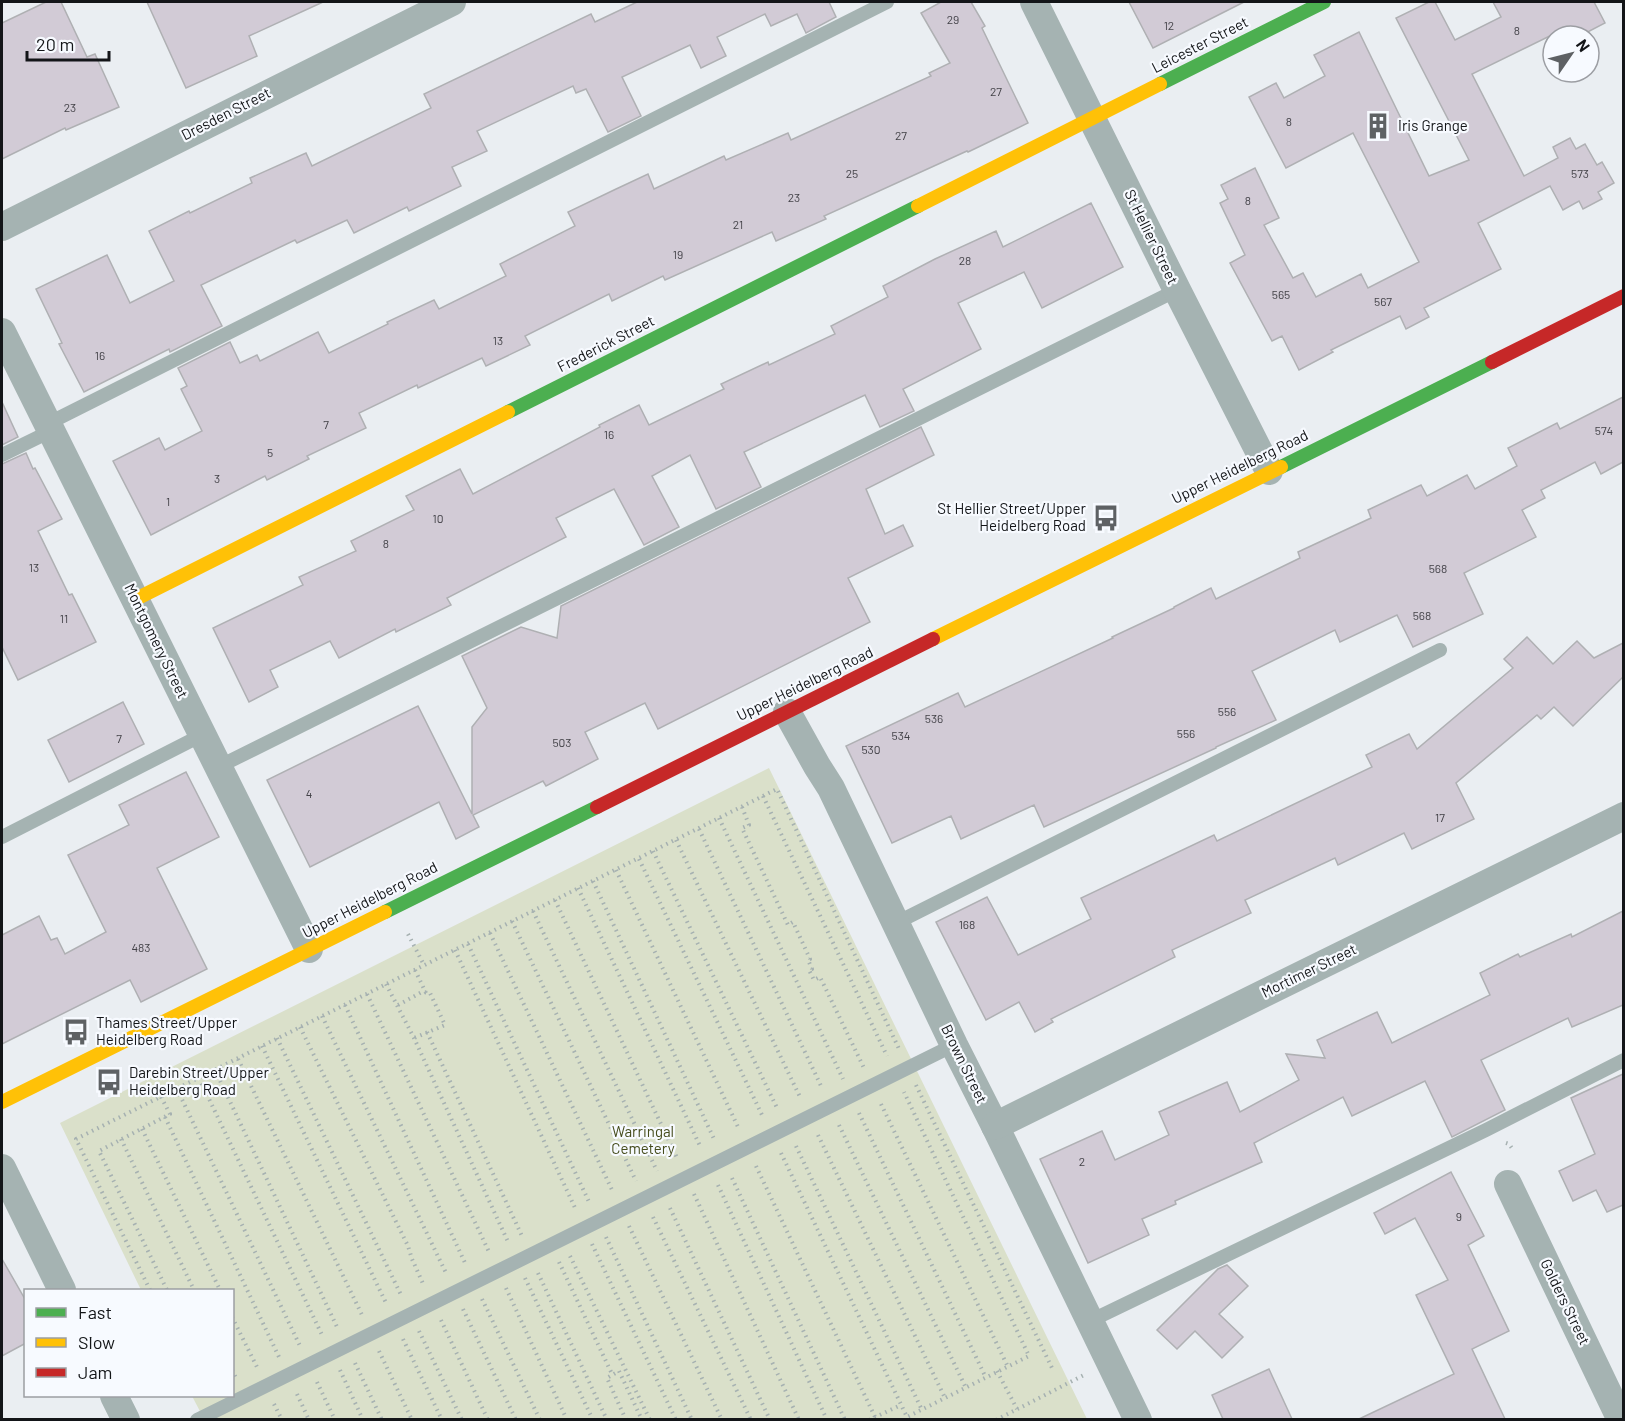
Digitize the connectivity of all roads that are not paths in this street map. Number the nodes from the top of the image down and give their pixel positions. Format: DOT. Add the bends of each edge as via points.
graph roads {
  1 [pos="887,2"];
  2 [pos="1034,2"];
  3 [pos="1324,2"];
  4 [pos="442,4"];
  5 [pos="1092,118"];
  6 [pos="2,227"];
  7 [pos="1177,290"];
  8 [pos="1623,296"];
  9 [pos="2,332"];
  10 [pos="49,428"];
  11 [pos="2,455"];
  12 [pos="1269,471"];
  13 [pos="136,599"];
  14 [pos="1440,650"];
  15 [pos="787,712"];
  16 [pos="202,735"];
  17 [pos="218,767"];
  18 [pos="1623,816"];
  19 [pos="2,837"];
  20 [pos="896,923"];
  21 [pos="309,949"];
  22 [pos="954,1045"];
  23 [pos="1623,1060"];
  24 [pos="2,1102"];
  25 [pos="995,1126"];
  26 [pos="2,1168"];
  27 [pos="1508,1184"];
  28 [pos="62,1289"];
  29 [pos="1090,1321"];
  30 [pos="115,1397"];
  31 [pos="126,1419"];
  32 [pos="197,1419"];
  33 [pos="1138,1419"];
  34 [pos="1621,1419"];
  1 -- 10 [label="lane"];
  2 -- 5 [label="street, St Hellier Street"];
  3 -- 5 [label="main road, Leicester Street"];
  4 -- 6 [label="street, Dresden Street"];
  5 -- 7 [label="street, St Hellier Street"];
  5 -- 13 [label="main road, Frederick Street"];
  7 -- 12 [label="street, St Hellier Street"];
  7 -- 17 [label="lane"];
  8 -- 12 [label="main road, Upper Heidelberg Road"];
  9 -- 10 [label="street, Montgomery Street"];
  10 -- 11 [label="lane"];
  10 -- 13 [label="street, Montgomery Street"];
  12 -- 15 [label="main road, Upper Heidelberg Road"];
  13 -- 16 [label="street, Montgomery Street"];
  14 -- 20 [label="lane"];
  15 -- 20 [label="street, Brown Street" via="831,788"];
  15 -- 21 [label="main road, Upper Heidelberg Road"];
  16 -- 17 [label="street, Montgomery Street"];
  16 -- 19 [label="lane"];
  17 -- 21 [label="street, Montgomery Street"];
  18 -- 25 [label="street, Mortimer Street"];
  20 -- 22 [label="street, Brown Street"];
  21 -- 24 [label="main road, Upper Heidelberg Road"];
  22 -- 25 [label="street, Brown Street"];
  22 -- 32 [label="lane"];
  23 -- 29 [label="lane"];
  25 -- 29 [label="street, Brown Street"];
  26 -- 28 [label="street"];
  27 -- 34 [label="street, Golders Street"];
  29 -- 33 [label="street, Brown Street"];
  30 -- 31 [label="street"];
}
